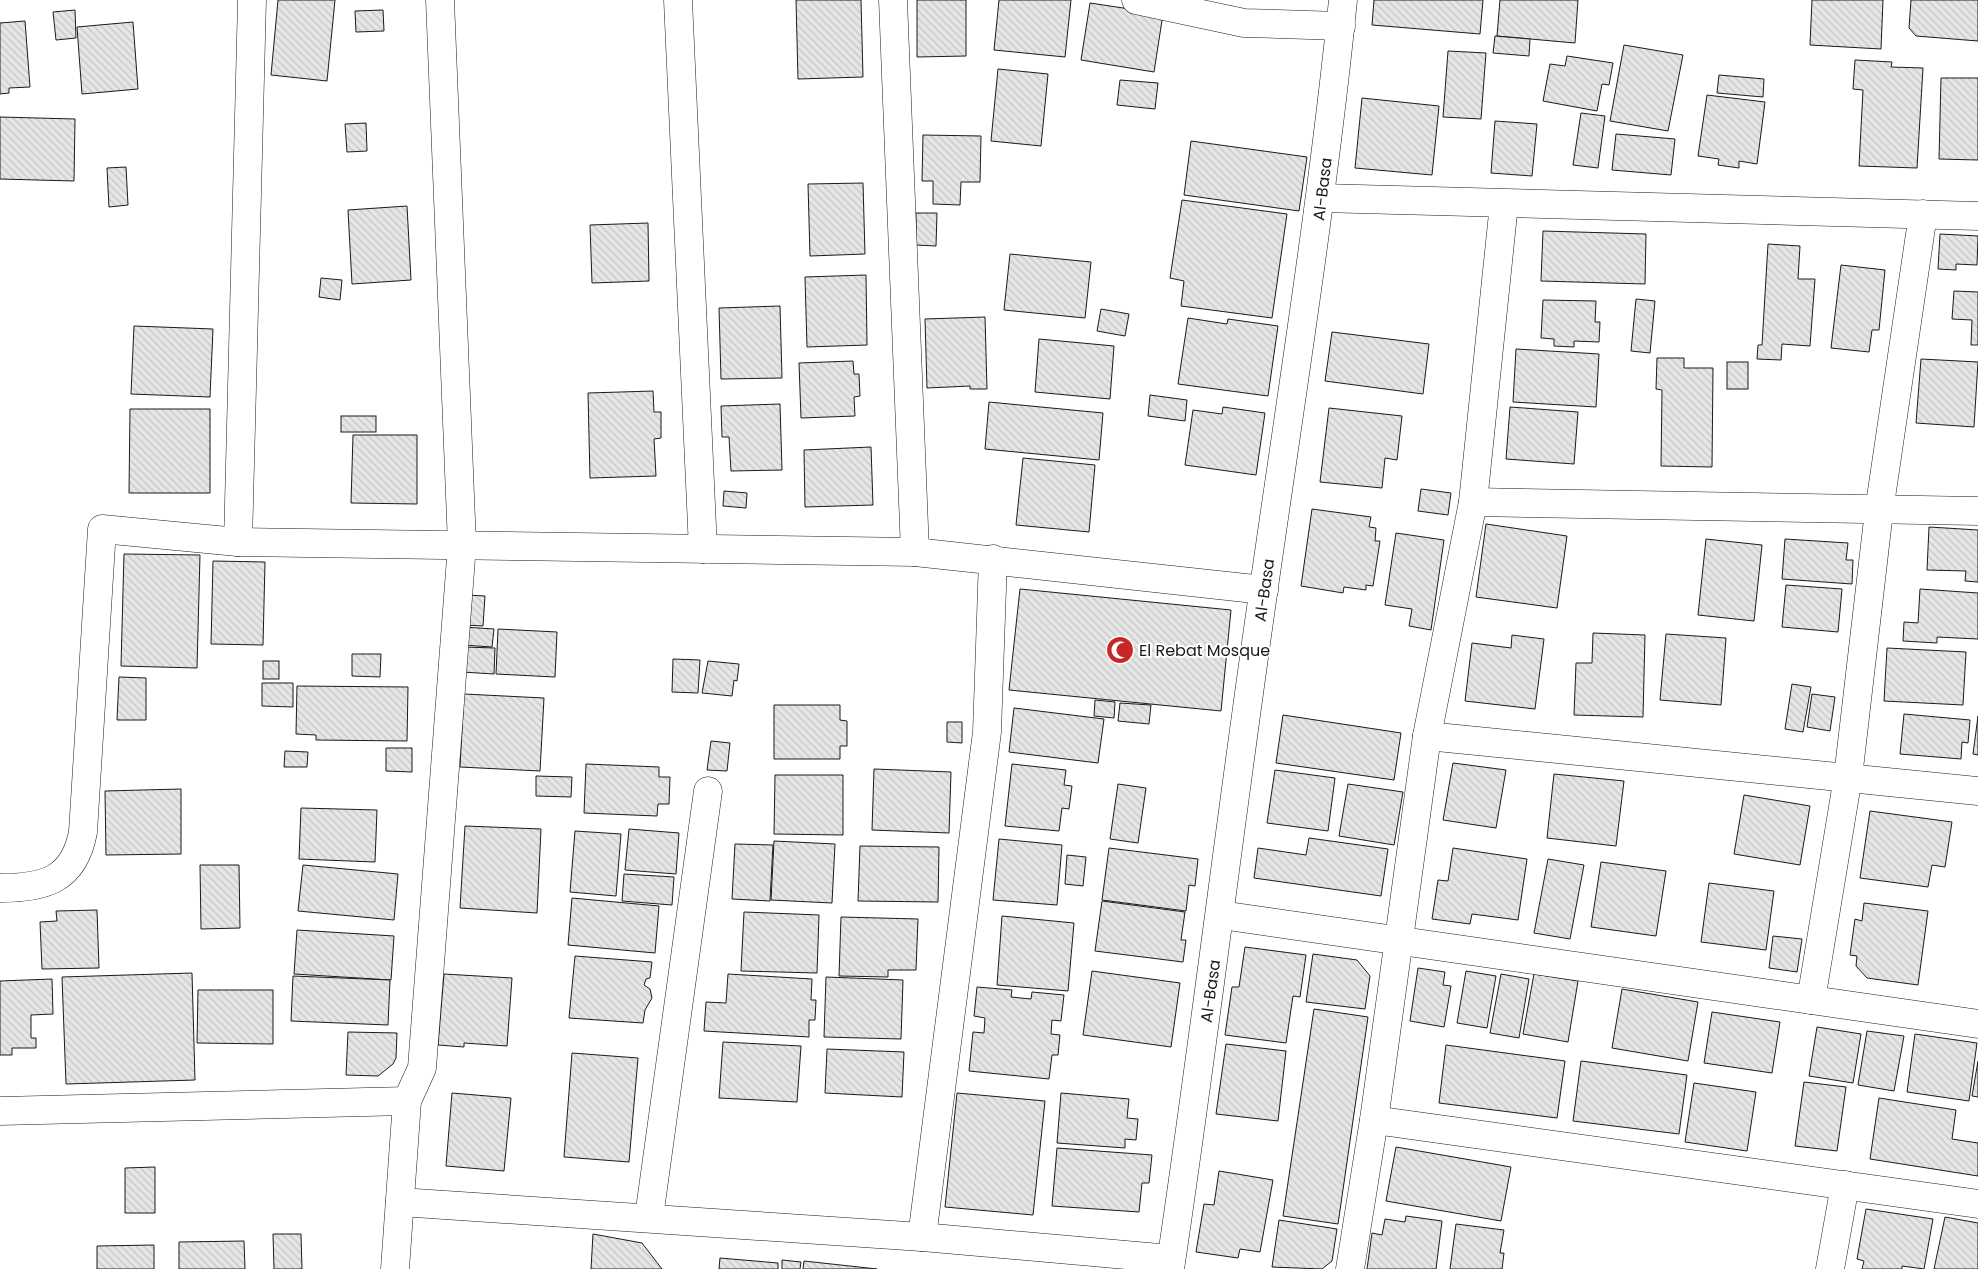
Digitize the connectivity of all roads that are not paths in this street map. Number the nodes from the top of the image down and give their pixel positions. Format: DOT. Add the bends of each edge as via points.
graph roads {
  1 [pos="252,0"];
  2 [pos="440,0"];
  3 [pos="678,0"];
  4 [pos="893,0"];
  5 [pos="1136,0"];
  6 [pos="1342,13"];
  7 [pos="1321,198"];
  8 [pos="1504,204"];
  9 [pos="1924,214"];
  10 [pos="1978,216"];
  11 [pos="1473,502"];
  12 [pos="1879,511"];
  13 [pos="1978,511"];
  14 [pos="238,542"];
  15 [pos="462,545"];
  16 [pos="702,549"];
  17 [pos="915,552"];
  18 [pos="993,559"];
  19 [pos="1264,590"];
  20 [pos="1427,736"];
  21 [pos="1848,778"];
  22 [pos="708,791"];
  23 [pos="1978,791"];
  24 [pos="0,888"];
  25 [pos="1220,915"];
  26 [pos="1398,940"];
  27 [pos="1811,1000"];
  28 [pos="1978,1024"];
  29 [pos="407,1101"];
  30 [pos="0,1111"];
  31 [pos="1374,1120"];
  32 [pos="1845,1185"];
  33 [pos="400,1202"];
  34 [pos="1978,1204"];
  35 [pos="649,1217"];
  36 [pos="922,1236"];
  37 [pos="1171,1264"];
  38 [pos="395,1269"];
  39 [pos="1350,1269"];
  40 [pos="1830,1269"];
  1 -- 14 [label="street"];
  2 -- 15 [label="street"];
  3 -- 16 [label="street"];
  4 -- 17 [label="street"];
  5 -- 6 [label="street" via="1244,23"];
  6 -- 7 [label="street, Al-Basa"];
  7 -- 8 [label="street"];
  7 -- 19 [label="street, Al-Basa"];
  8 -- 9 [label="street"];
  8 -- 11 [label="street"];
  9 -- 10 [label="street"];
  9 -- 12 [label="street"];
  11 -- 12 [label="street"];
  11 -- 20 [label="street"];
  12 -- 13 [label="street"];
  12 -- 21 [label="street"];
  14 -- 15 [label="street"];
  14 -- 24 [label="street" via="102,529 80,846 65,871 55,879 30,888"];
  15 -- 16 [label="street"];
  15 -- 29 [label="street" via="422,1068"];
  16 -- 17 [label="street"];
  17 -- 18 [label="street"];
  18 -- 19 [label="street"];
  18 -- 36 [label="street" via="987,732"];
  19 -- 25 [label="street, Al-Basa"];
  20 -- 21 [label="street"];
  20 -- 26 [label="street"];
  21 -- 23 [label="street"];
  21 -- 27 [label="street"];
  22 -- 35 [label="street"];
  25 -- 26 [label="street"];
  25 -- 37 [label="street, Al-Basa"];
  26 -- 27 [label="street"];
  26 -- 31 [label="street"];
  27 -- 28 [label="street"];
  29 -- 30 [label="street"];
  29 -- 33 [label="street"];
  31 -- 32 [label="street"];
  31 -- 39 [label="street"];
  32 -- 34 [label="street"];
  32 -- 40 [label="street"];
  33 -- 35 [label="street"];
  33 -- 38 [label="street"];
  35 -- 36 [label="street"];
  36 -- 37 [label="street"];
}
